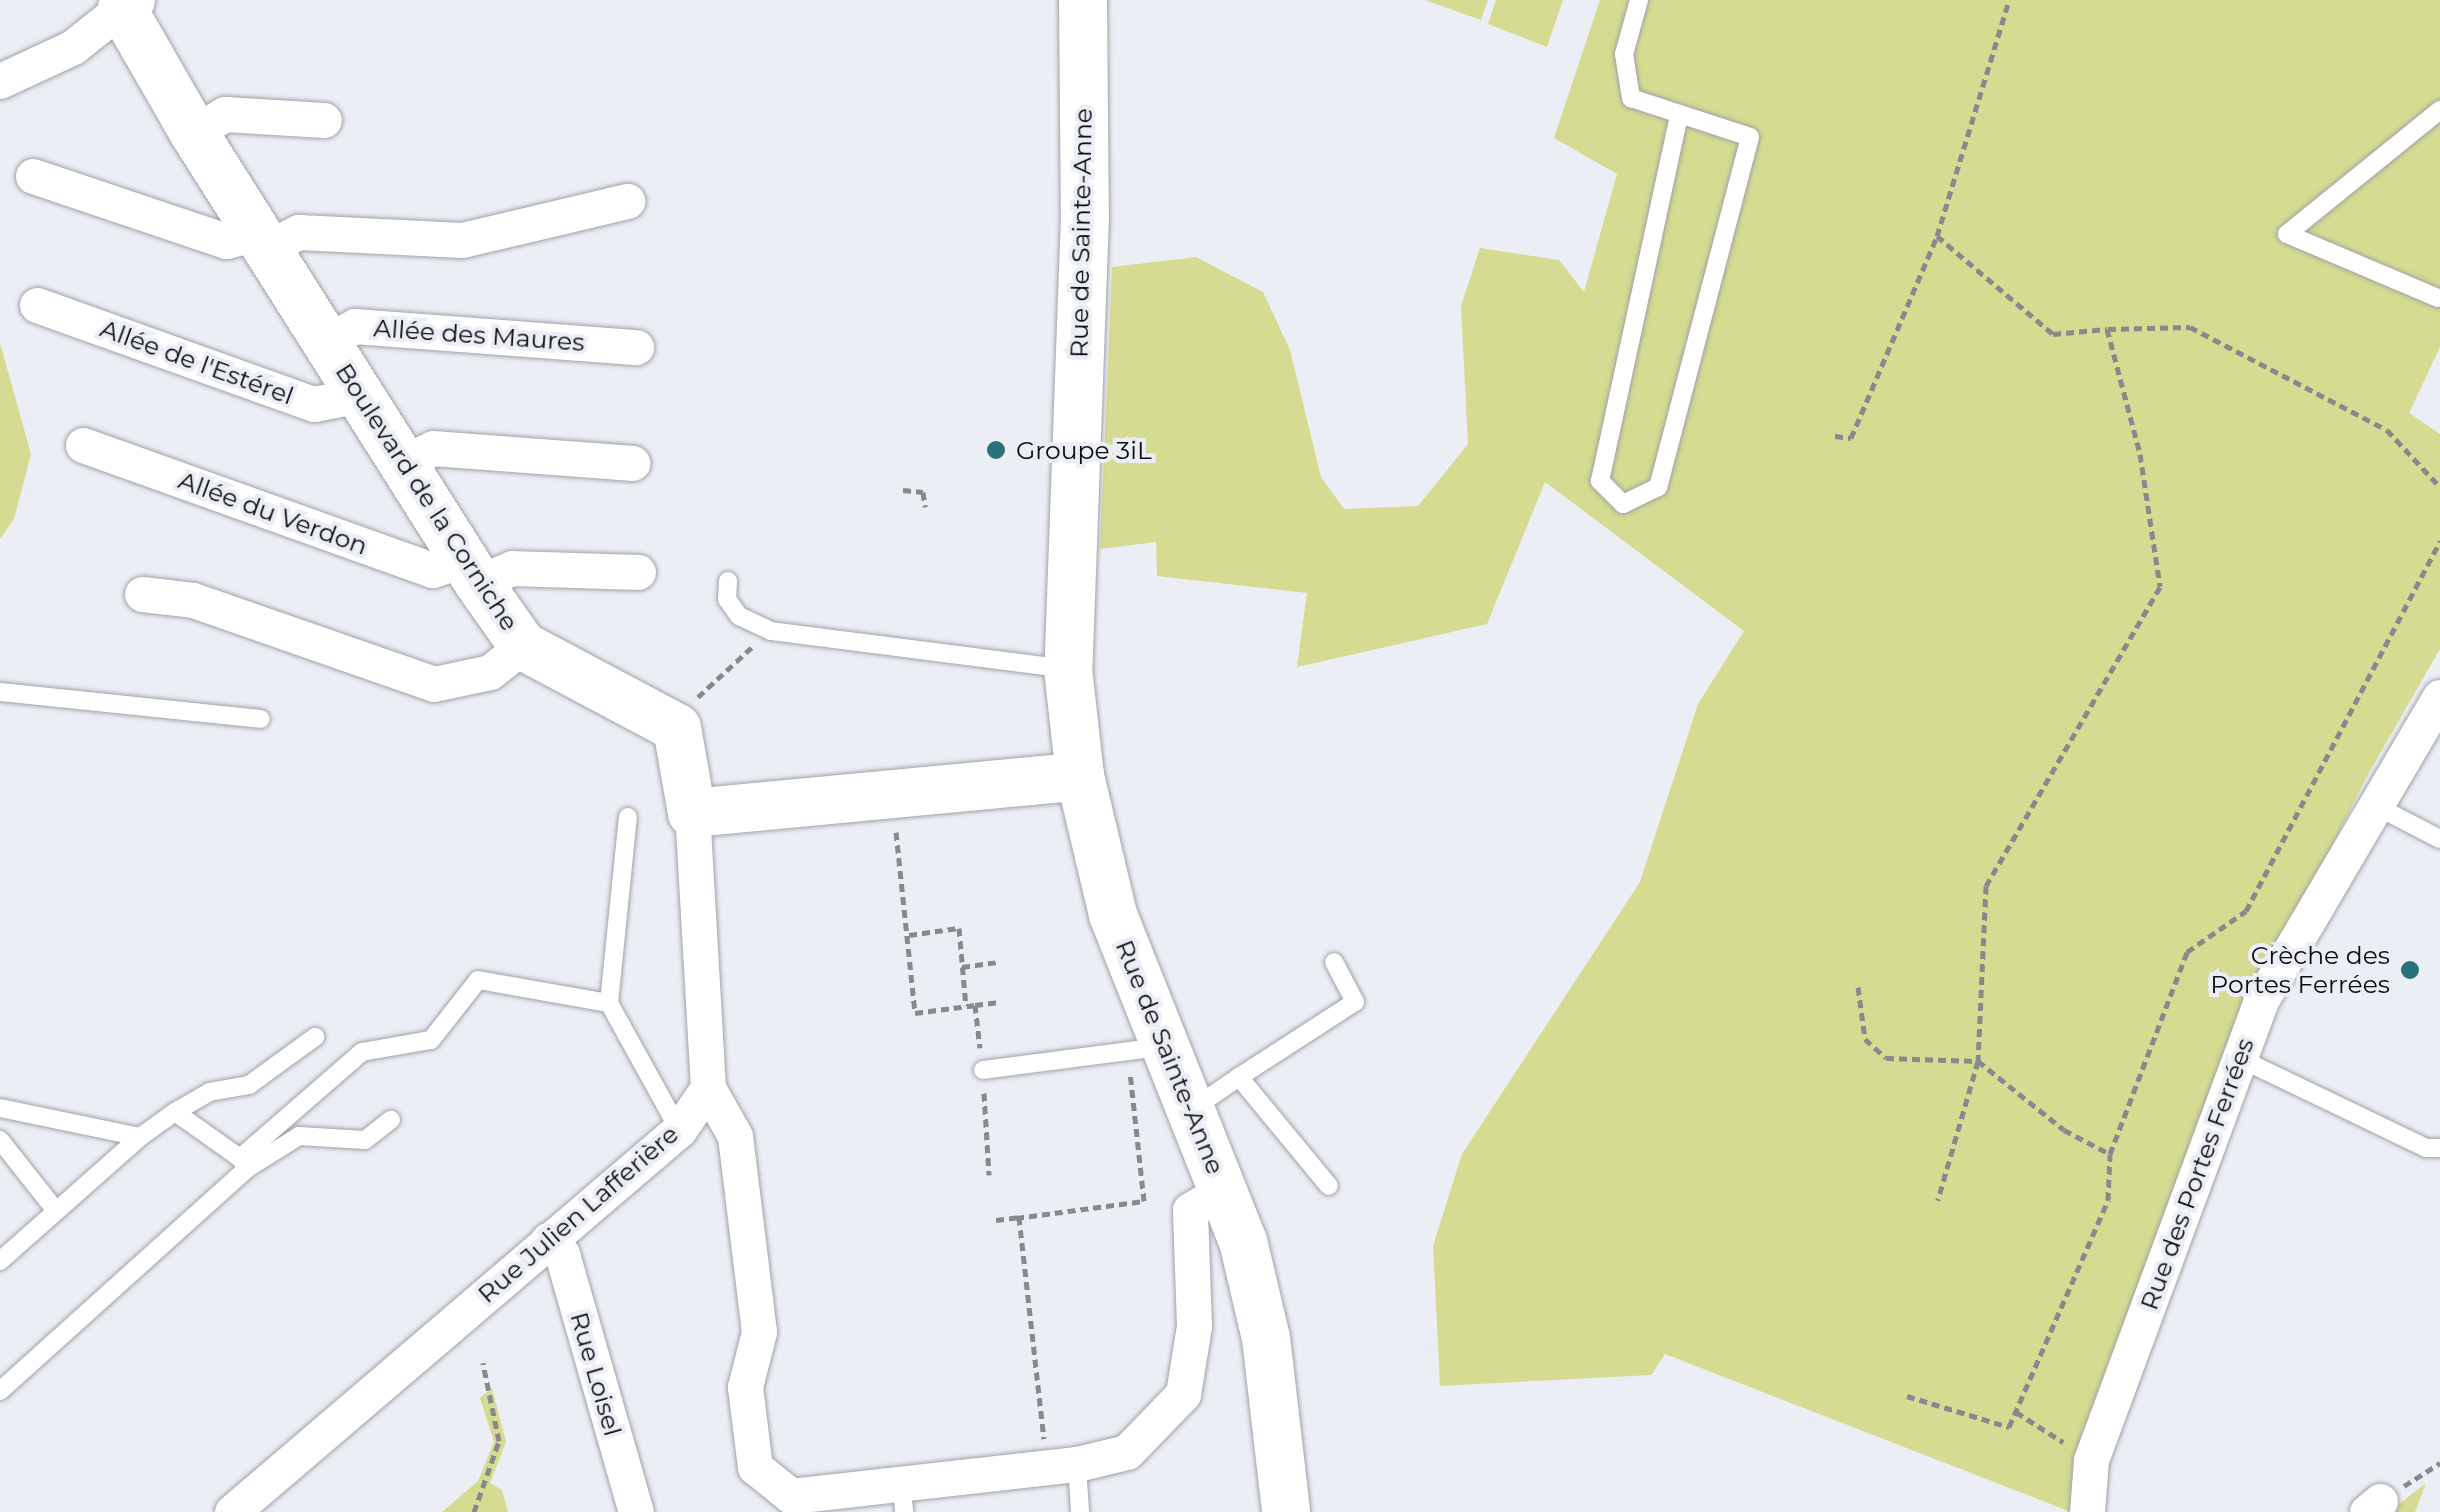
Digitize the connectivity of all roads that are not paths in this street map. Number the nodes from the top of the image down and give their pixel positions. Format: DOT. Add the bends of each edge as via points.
graph roads {
  1 [pos="1083,0"];
  2 [pos="1639,0"];
  3 [pos="126,4"];
  4 [pos="0,81"];
  5 [pos="2440,110"];
  6 [pos="1679,115"];
  7 [pos="324,120"];
  8 [pos="194,133"];
  9 [pos="33,176"];
  10 [pos="627,201"];
  11 [pos="262,241"];
  12 [pos="2438,298"];
  13 [pos="37,306"];
  14 [pos="326,342"];
  15 [pos="636,347"];
  16 [pos="360,395"];
  17 [pos="83,445"];
  18 [pos="402,462"];
  19 [pos="632,463"];
  20 [pos="471,571"];
  21 [pos="638,572"];
  22 [pos="728,581"];
  23 [pos="142,594"];
  24 [pos="523,646"];
  25 [pos="1068,669"];
  26 [pos="0,692"];
  27 [pos="2440,697"];
  28 [pos="261,719"];
  29 [pos="1080,776"];
  30 [pos="2376,806"];
  31 [pos="692,813"];
  32 [pos="628,817"];
  33 [pos="2440,839"];
  34 [pos="1334,962"];
  35 [pos="609,1004"];
  36 [pos="315,1037"];
  37 [pos="1144,1050"];
  38 [pos="2240,1058"];
  39 [pos="983,1070"];
  40 [pos="1239,1077"];
  41 [pos="708,1088"];
  42 [pos="0,1108"];
  43 [pos="1190,1110"];
  44 [pos="175,1112"];
  45 [pos="391,1120"];
  46 [pos="679,1130"];
  47 [pos="140,1136"];
  48 [pos="0,1140"];
  49 [pos="2440,1148"];
  50 [pos="244,1163"];
  51 [pos="1330,1186"];
  52 [pos="1223,1190"];
  53 [pos="56,1211"];
  54 [pos="548,1240"];
  55 [pos="0,1261"];
  56 [pos="0,1391"];
  57 [pos="1062,1465"];
  58 [pos="902,1496"];
  59 [pos="792,1504"];
  60 [pos="232,1512"];
  61 [pos="636,1512"];
  62 [pos="1080,1512"];
  63 [pos="1286,1512"];
  64 [pos="2087,1512"];
  1 -- 25 [label="street, Rue de Sainte-Anne" via="1085,216"];
  2 -- 6 [label="lane" via="1624,54 1631,98"];
  3 -- 4 [label="street" via="73,47"];
  3 -- 8 [label="street, Boulevard de la Corniche"];
  5 -- 12 [label="lane" via="2287,234"];
  6 -- 6 [label="lane" via="1750,137 1658,487 1623,504 1600,481"];
  7 -- 8 [label="street" via="225,114"];
  8 -- 11 [label="street, Boulevard de la Corniche"];
  9 -- 11 [label="street" via="226,241"];
  10 -- 11 [label="street" via="462,240 299,232"];
  11 -- 14 [label="street, Boulevard de la Corniche"];
  13 -- 16 [label="street, Allée de l'Estérel" via="314,404"];
  14 -- 15 [label="street, Allée des Maures" via="355,326"];
  14 -- 16 [label="street, Boulevard de la Corniche"];
  16 -- 18 [label="street, Boulevard de la Corniche"];
  17 -- 20 [label="street, Allée du Verdon" via="432,570"];
  18 -- 19 [label="street" via="433,448"];
  18 -- 20 [label="street, Boulevard de la Corniche"];
  20 -- 21 [label="street, Allée du Verdon"];
  20 -- 24 [label="street, Boulevard de la Corniche"];
  22 -- 25 [label="lane" via="728,599 739,616 771,631"];
  23 -- 24 [label="street" via="193,600 434,684 490,672"];
  24 -- 31 [label="street, Boulevard de la Corniche" via="677,728"];
  25 -- 29 [label="street, Rue de Sainte-Anne"];
  26 -- 28 [label="lane"];
  27 -- 30 [label="street, Rue des Portes Ferrées"];
  29 -- 31 [label="street"];
  29 -- 37 [label="street, Rue de Sainte-Anne"];
  30 -- 33 [label="lane"];
  30 -- 38 [label="street, Rue des Portes Ferrées" via="2260,1002"];
  31 -- 41 [label="street"];
  32 -- 35 [label="lane"];
  34 -- 40 [label="lane" via="1355,1002"];
  35 -- 46 [label="lane"];
  35 -- 50 [label="lane" via="478,980 432,1040 362,1052"];
  36 -- 44 [label="lane" via="249,1085 209,1092"];
  37 -- 39 [label="lane"];
  37 -- 43 [label="street, Rue de Sainte-Anne"];
  38 -- 49 [label="lane" via="2426,1148"];
  38 -- 64 [label="street, Rue des Portes Ferrées" via="2091,1460"];
  40 -- 43 [label="lane"];
  40 -- 51 [label="lane"];
  41 -- 46 [label="street, Rue Julien Lafferière"];
  41 -- 59 [label="street" via="735,1136 758,1332 746,1387 755,1467"];
  42 -- 47 [label="lane"];
  43 -- 52 [label="street, Rue de Sainte-Anne"];
  44 -- 47 [label="lane"];
  44 -- 50 [label="lane"];
  45 -- 50 [label="lane" via="366,1140 299,1136"];
  46 -- 54 [label="street, Rue Julien Lafferière"];
  47 -- 53 [label="lane"];
  48 -- 53 [label="lane"];
  50 -- 56 [label="lane"];
  52 -- 57 [label="street" via="1190,1210 1194,1326 1183,1394 1127,1452"];
  52 -- 63 [label="street, Rue de Sainte-Anne" via="1266,1338"];
  53 -- 55 [label="lane"];
  54 -- 60 [label="street, Rue Julien Lafferière"];
  54 -- 61 [label="street, Rue Loisel" via="562,1254"];
  57 -- 58 [label="street"];
  57 -- 62 [label="lane"];
  58 -- 59 [label="street"];
}
